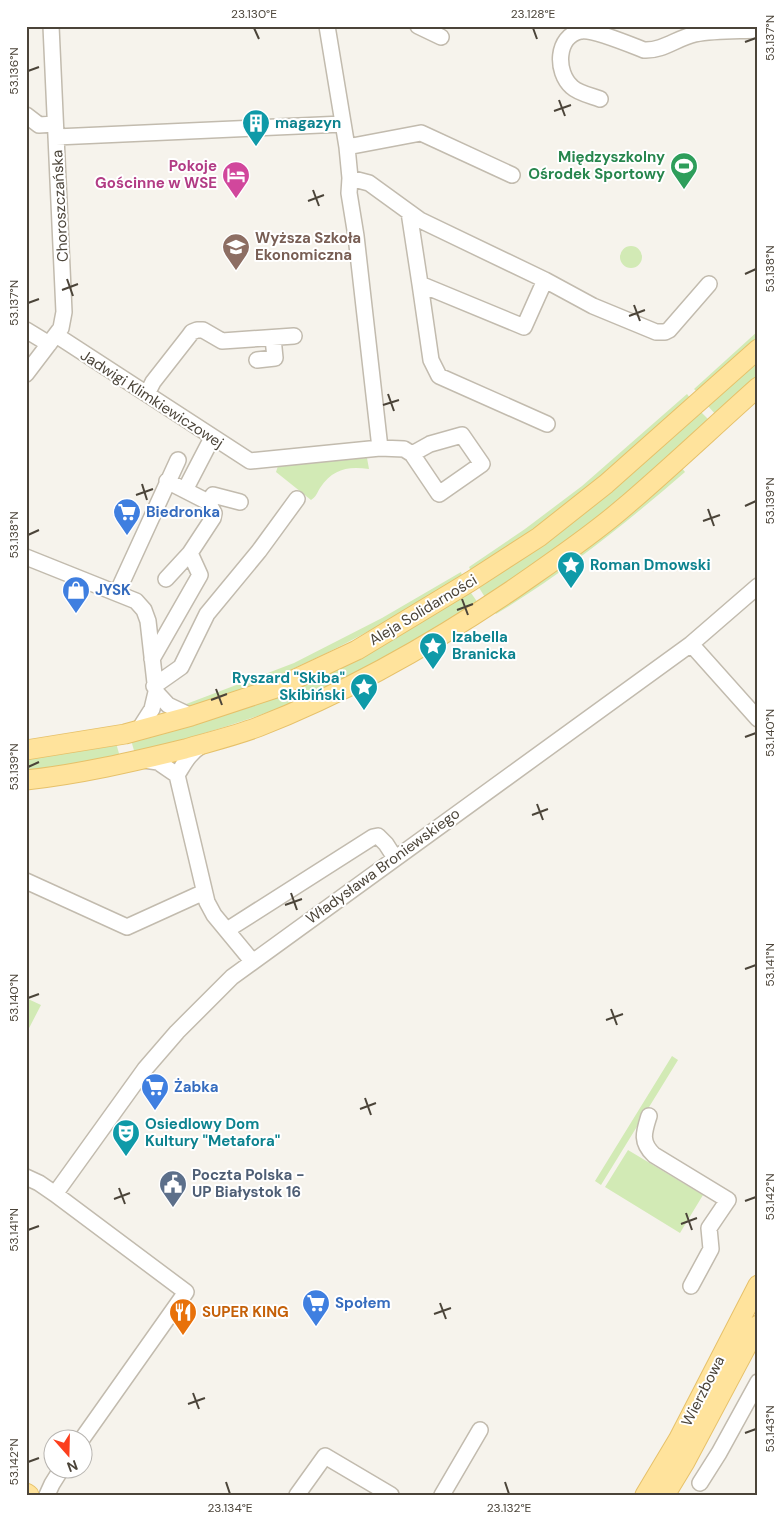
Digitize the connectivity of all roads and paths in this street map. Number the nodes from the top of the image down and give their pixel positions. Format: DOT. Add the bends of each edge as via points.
graph roads {
  1 [pos="51,26"];
  2 [pos="328,26"];
  3 [pos="418,26"];
  4 [pos="695,30"];
  5 [pos="758,30"];
  6 [pos="441,37"];
  7 [pos="600,99"];
  8 [pos="26,115"];
  9 [pos="343,124"];
  10 [pos="56,131"];
  11 [pos="347,147"];
  12 [pos="512,175"];
  13 [pos="350,178"];
  14 [pos="409,212"];
  15 [pos="545,280"];
  16 [pos="420,284"];
  17 [pos="709,284"];
  18 [pos="26,330"];
  19 [pos="294,336"];
  20 [pos="273,338"];
  21 [pos="53,340"];
  22 [pos="758,349"];
  23 [pos="257,360"];
  24 [pos="26,374"];
  25 [pos="758,387"];
  26 [pos="147,394"];
  27 [pos="547,424"];
  28 [pos="212,438"];
  29 [pos="380,448"];
  30 [pos="412,454"];
  31 [pos="178,460"];
  32 [pos="167,482"];
  33 [pos="185,490"];
  34 [pos="298,499"];
  35 [pos="208,502"];
  36 [pos="240,502"];
  37 [pos="190,553"];
  38 [pos="26,556"];
  39 [pos="166,580"];
  40 [pos="758,586"];
  41 [pos="116,593"];
  42 [pos="691,644"];
  43 [pos="152,659"];
  44 [pos="155,689"];
  45 [pos="191,716"];
  46 [pos="758,719"];
  47 [pos="138,731"];
  48 [pos="204,743"];
  49 [pos="26,750"];
  50 [pos="140,760"];
  51 [pos="177,775"];
  52 [pos="26,780"];
  53 [pos="394,858"];
  54 [pos="26,881"];
  55 [pos="204,892"];
  56 [pos="227,930"];
  57 [pos="252,962"];
  58 [pos="649,1116"];
  59 [pos="26,1177"];
  60 [pos="55,1194"];
  61 [pos="758,1285"];
  62 [pos="691,1286"];
  63 [pos="758,1325"];
  64 [pos="752,1349"];
  65 [pos="758,1382"];
  66 [pos="90,1428"];
  67 [pos="480,1430"];
  68 [pos="56,1478"];
  69 [pos="700,1483"];
  70 [pos="666,1494"];
  71 [pos="47,1495"];
  72 [pos="297,1495"];
  73 [pos="391,1495"];
  74 [pos="442,1495"];
  75 [pos="644,1495"];
  1 -- 10 [label="street, Choroszczańska"];
  2 -- 9 [label="street"];
  3 -- 6 [label="street"];
  4 -- 5 [label="street"];
  4 -- 7 [label="street" via="664,47 651,50 596,33 583,31 571,35 564,42 561,55 563,74 572,88"];
  8 -- 10 [label="street" via="39,125"];
  9 -- 10 [label="street"];
  9 -- 11 [label="street"];
  10 -- 21 [label="street, Choroszczańska" via="64,312 62,324"];
  11 -- 12 [label="street" via="421,133"];
  11 -- 13 [label="street"];
  13 -- 14 [label="street" via="369,183"];
  13 -- 29 [label="street" via="349,193"];
  14 -- 15 [label="street"];
  14 -- 16 [label="street"];
  15 -- 16 [label="street" via="524,327"];
  15 -- 17 [label="street" via="593,306 661,333 669,330"];
  16 -- 27 [label="street" via="431,360 439,376"];
  18 -- 21 [label="street, Jadwigi Klimkiewiczowej"];
  19 -- 20 [label="street"];
  20 -- 23 [label="street" via="275,358"];
  20 -- 26 [label="street" via="222,340 203,330 192,332"];
  21 -- 24 [label="street, Choroszczańska"];
  21 -- 26 [label="street, Jadwigi Klimkiewiczowej"];
  22 -- 45 [label="main road, Aleja Solidarności" via="606,484 539,537 357,650 276,688"];
  25 -- 48 [label="main road, Aleja Solidarności" via="621,510 556,560 486,607 411,654 336,693 256,728"];
  26 -- 28 [label="street, Jadwigi Klimkiewiczowej"];
  28 -- 29 [label="street, Jadwigi Klimkiewiczowej" via="250,461"];
  28 -- 33 [label="street"];
  29 -- 30 [label="street" via="404,449"];
  30 -- 30 [label="street" via="440,494 482,464 462,435 430,444"];
  31 -- 32 [label="street"];
  32 -- 33 [label="street"];
  32 -- 41 [label="street"];
  33 -- 35 [label="street"];
  34 -- 44 [label="street" via="207,614 180,667"];
  35 -- 36 [label="street" via="213,495"];
  35 -- 37 [label="street" via="213,518"];
  37 -- 39 [label="street"];
  37 -- 43 [label="street" via="200,575"];
  38 -- 41 [label="street"];
  40 -- 42 [label="street, Władysława Broniewskiego"];
  41 -- 43 [label="street" via="136,601 144,610 150,629"];
  42 -- 46 [label="street"];
  42 -- 53 [label="street, Władysława Broniewskiego"];
  43 -- 44 [label="street"];
  44 -- 45 [label="street" via="168,705"];
  44 -- 47 [label="street" via="152,709"];
  45 -- 47 [label="main road, Aleja Solidarności"];
  47 -- 49 [label="main road, Aleja Solidarności"];
  48 -- 50 [label="main road, Aleja Solidarności"];
  48 -- 51 [label="street" via="187,758"];
  50 -- 51 [label="street" via="158,762"];
  50 -- 52 [label="main road, Aleja Solidarności"];
  51 -- 55 [label="street"];
  53 -- 56 [label="street" via="382,839 373,837"];
  53 -- 57 [label="street, Władysława Broniewskiego"];
  54 -- 55 [label="street" via="127,927"];
  55 -- 56 [label="street" via="211,910"];
  56 -- 57 [label="street"];
  57 -- 60 [label="street, Władysława Broniewskiego" via="232,977 177,1032 145,1069"];
  58 -- 62 [label="street" via="644,1131 647,1149 728,1200 709,1228 712,1249"];
  59 -- 60 [label="street"];
  60 -- 66 [label="street" via="186,1292"];
  61 -- 75 [label="main road, Wierzbowa" via="678,1440"];
  63 -- 64 [label="main road, Wierzbowa"];
  64 -- 70 [label="main road, Wierzbowa"];
  65 -- 69 [label="street"];
  67 -- 74 [label="street"];
  68 -- 71 [label="street"];
  72 -- 73 [label="street" via="325,1456"];
}
